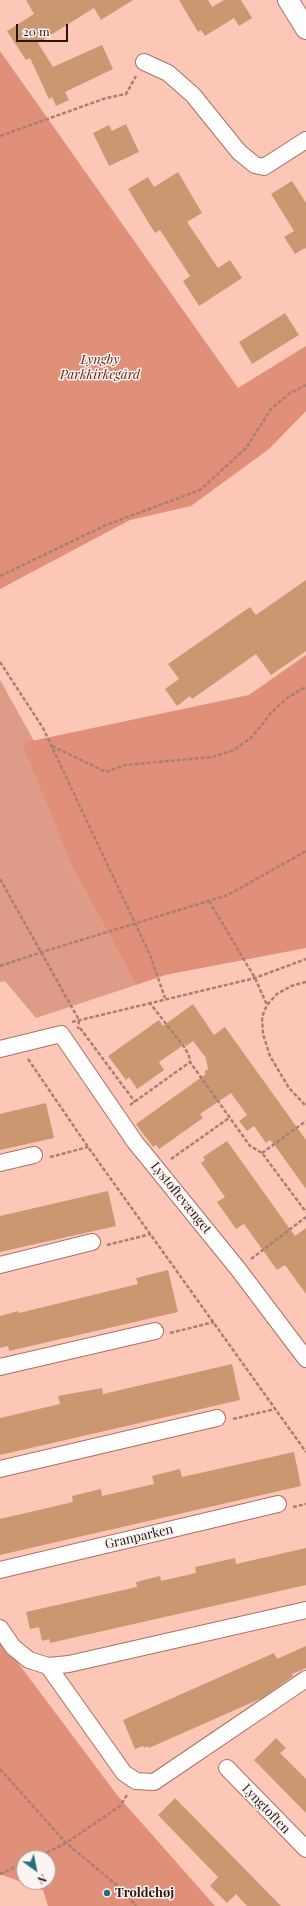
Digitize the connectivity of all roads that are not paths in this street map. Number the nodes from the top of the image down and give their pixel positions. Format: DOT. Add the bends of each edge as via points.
graph roads {
  1 [pos="288,0"];
  2 [pos="306,29"];
  3 [pos="144,62"];
  4 [pos="306,140"];
  5 [pos="0,1049"];
  6 [pos="34,1155"];
  7 [pos="0,1163"];
  8 [pos="92,1242"];
  9 [pos="0,1265"];
  10 [pos="155,1330"];
  11 [pos="306,1359"];
  12 [pos="0,1367"];
  13 [pos="217,1418"];
  14 [pos="0,1469"];
  15 [pos="278,1504"];
  16 [pos="0,1570"];
  17 [pos="306,1610"];
  18 [pos="0,1628"];
  19 [pos="48,1666"];
  20 [pos="306,1679"];
  21 [pos="227,1768"];
  22 [pos="306,1849"];
  1 -- 2 [label="street"];
  3 -- 4 [label="street" via="168,73 194,95 239,152 255,166 264,167"];
  5 -- 11 [label="street, Lystoftevænget" via="63,1029 117,1115"];
  6 -- 7 [label="street"];
  8 -- 9 [label="street"];
  10 -- 12 [label="street"];
  13 -- 14 [label="street"];
  15 -- 16 [label="street, Granparken"];
  17 -- 19 [label="street" via="69,1664"];
  18 -- 19 [label="street" via="13,1647 29,1660"];
  19 -- 20 [label="street" via="124,1773 136,1781 154,1782"];
  21 -- 22 [label="street, Lyngtoften"];
}
